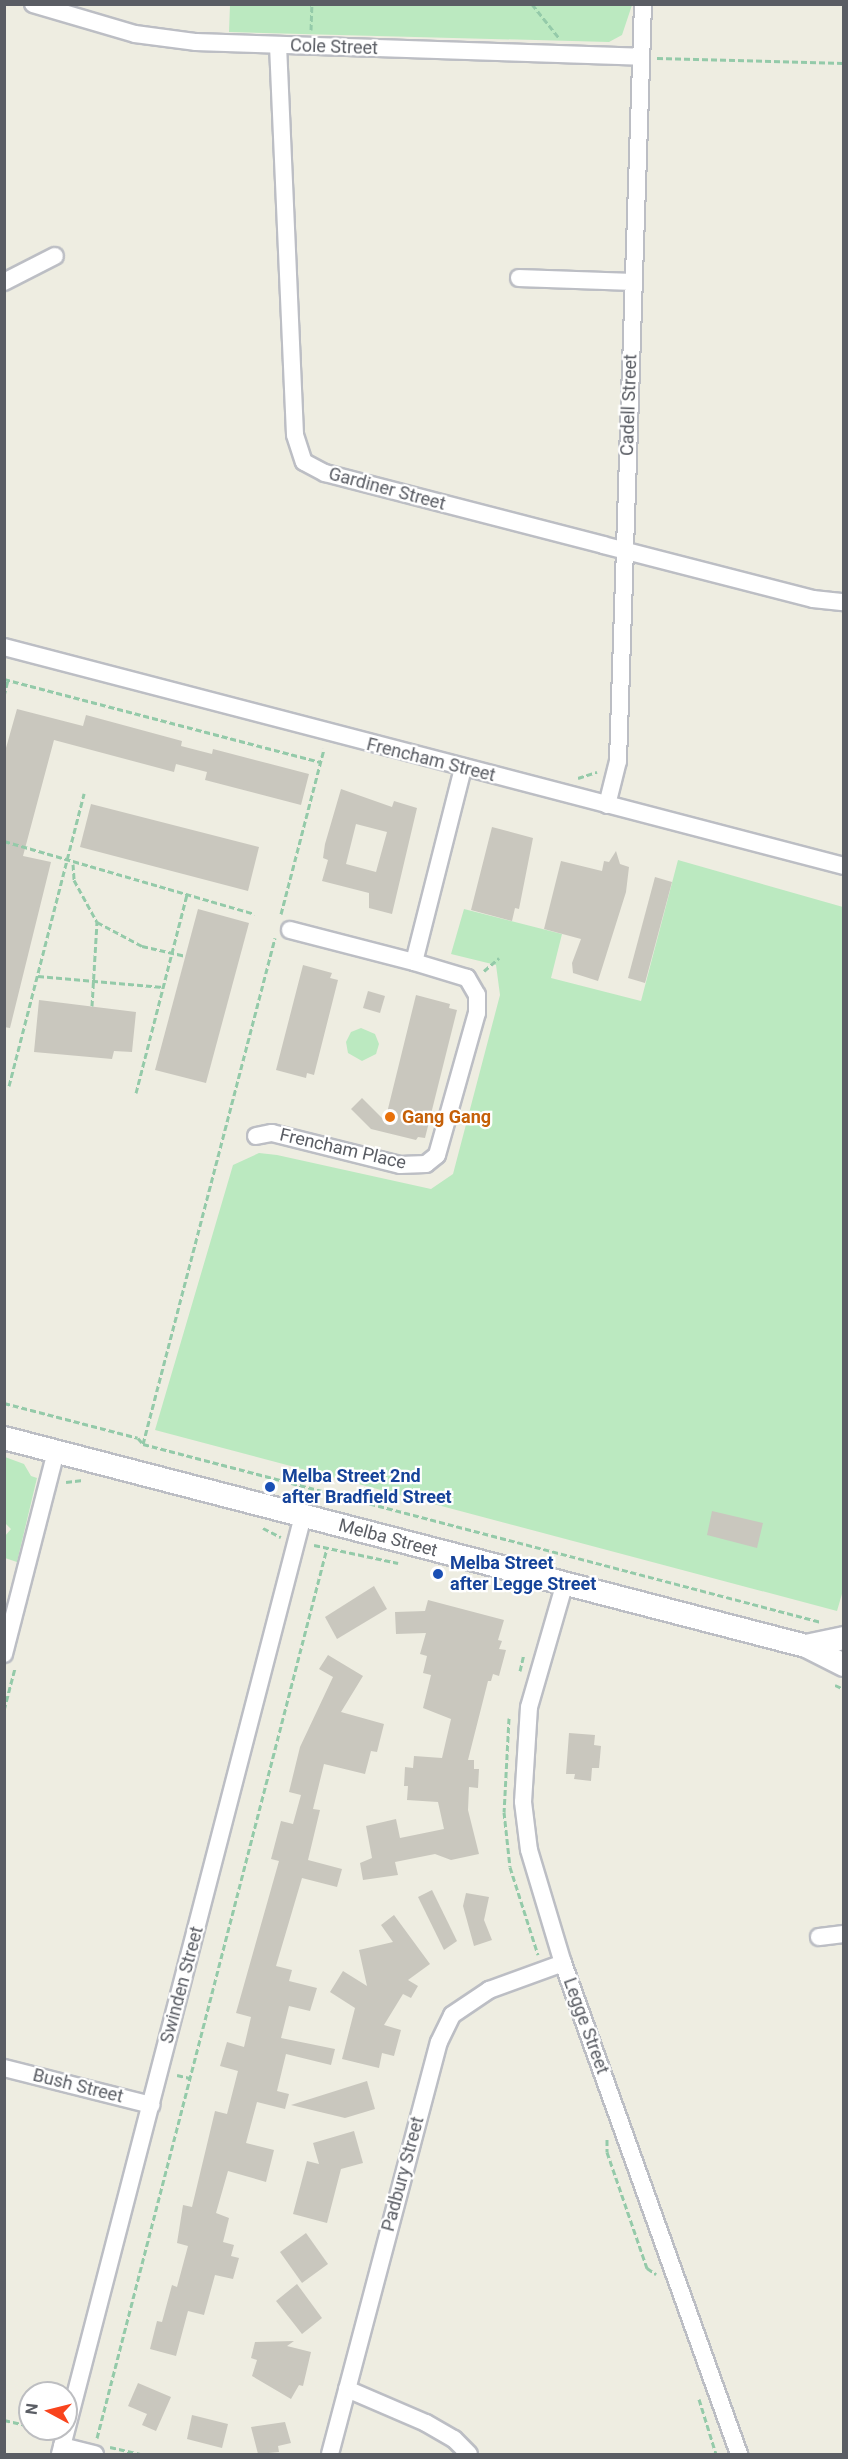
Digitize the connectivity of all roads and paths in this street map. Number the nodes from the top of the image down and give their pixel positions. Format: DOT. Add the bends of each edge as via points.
graph roads {
  1 [pos="33,4"];
  2 [pos="312,4"];
  3 [pos="532,4"];
  4 [pos="644,4"];
  5 [pos="564,44"];
  6 [pos="278,45"];
  7 [pos="311,46"];
  8 [pos="640,57"];
  9 [pos="843,63"];
  10 [pos="55,256"];
  11 [pos="519,278"];
  12 [pos="4,282"];
  13 [pos="633,282"];
  14 [pos="625,550"];
  15 [pos="843,602"];
  16 [pos="10,651"];
  17 [pos="6,680"];
  18 [pos="4,696"];
  19 [pos="325,748"];
  20 [pos="321,762"];
  21 [pos="463,769"];
  22 [pos="601,770"];
  23 [pos="577,778"];
  24 [pos="84,793"];
  25 [pos="607,805"];
  26 [pos="4,841"];
  27 [pos="68,856"];
  28 [pos="66,863"];
  29 [pos="73,864"];
  30 [pos="843,866"];
  31 [pos="187,895"];
  32 [pos="255,914"];
  33 [pos="97,922"];
  34 [pos="282,929"];
  35 [pos="172,953"];
  36 [pos="186,956"];
  37 [pos="414,962"];
  38 [pos="38,976"];
  39 [pos="93,981"];
  40 [pos="163,987"];
  41 [pos="92,1006"];
  42 [pos="9,1086"];
  43 [pos="136,1093"];
  44 [pos="256,1136"];
  45 [pos="4,1403"];
  46 [pos="4,1438"];
  47 [pos="142,1444"];
  48 [pos="56,1452"];
  49 [pos="303,1516"];
  50 [pos="327,1548"];
  51 [pos="564,1586"];
  52 [pos="824,1624"];
  53 [pos="843,1640"];
  54 [pos="806,1646"];
  55 [pos="4,1654"];
  56 [pos="843,1659"];
  57 [pos="843,1665"];
  58 [pos="843,1934"];
  59 [pos="819,1936"];
  60 [pos="563,1963"];
  61 [pos="4,2068"];
  62 [pos="151,2104"];
  63 [pos="347,2389"];
  64 [pos="61,2450"];
  65 [pos="94,2451"];
  66 [pos="140,2454"];
  67 [pos="330,2454"];
  68 [pos="469,2454"];
  69 [pos="739,2454"];
  1 -- 6 [label="street, Cole Street" via="135,34"];
  2 -- 7 [label="path"];
  3 -- 5 [label="path"];
  4 -- 8 [label="street, Cadell Street"];
  6 -- 7 [label="street, Cole Street"];
  6 -- 14 [label="street, Gardiner Street" via="294,435 304,462 325,473"];
  7 -- 8 [label="street, Cole Street"];
  8 -- 9 [label="path"];
  8 -- 13 [label="street, Cadell Street"];
  10 -- 12 [label="street"];
  11 -- 13 [label="street"];
  13 -- 14 [label="street, Cadell Street"];
  14 -- 15 [label="street, Gardiner Street" via="813,599"];
  14 -- 25 [label="street, Cadell Street" via="618,761"];
  16 -- 21 [label="street, Frencham Street"];
  17 -- 18 [label="path"];
  17 -- 20 [label="path"];
  19 -- 20 [label="path"];
  20 -- 34 [label="path"];
  21 -- 25 [label="street, Frencham Street"];
  21 -- 37 [label="street"];
  22 -- 23 [label="path"];
  24 -- 27 [label="path"];
  25 -- 30 [label="street, Frencham Street"];
  26 -- 27 [label="path"];
  27 -- 28 [label="path"];
  27 -- 29 [label="path"];
  28 -- 29 [label="path"];
  28 -- 38 [label="path"];
  29 -- 31 [label="path"];
  29 -- 33 [label="path" via="74,880"];
  31 -- 32 [label="path"];
  31 -- 35 [label="path"];
  33 -- 35 [label="path" via="142,946"];
  33 -- 39 [label="path"];
  34 -- 37 [label="street, Frencham Place"];
  34 -- 47 [label="path"];
  35 -- 36 [label="path"];
  35 -- 40 [label="path"];
  37 -- 44 [label="street, Frencham Place" via="467,978 477,995 477,1013 437,1155 426,1164 400,1165 272,1133"];
  38 -- 39 [label="path"];
  38 -- 42 [label="path"];
  39 -- 40 [label="path"];
  39 -- 41 [label="path"];
  40 -- 43 [label="path"];
  45 -- 47 [label="path" via="138,1438"];
  46 -- 48 [label="street, Melba Street"];
  47 -- 52 [label="path"];
  48 -- 49 [label="street, Melba Street"];
  48 -- 55 [label="street"];
  49 -- 51 [label="street, Melba Street"];
  49 -- 62 [label="street, Swinden Street"];
  50 -- 65 [label="path"];
  51 -- 54 [label="street, Melba Street"];
  51 -- 60 [label="street, Legge Street" via="529,1707 523,1802 536,1883"];
  53 -- 54 [label="street, Melba Street"];
  53 -- 56 [label="street"];
  54 -- 57 [label="street, Melba Street"];
  58 -- 59 [label="street"];
  60 -- 63 [label="street, Padbury Street" via="489,1990 452,2015 424,2090"];
  60 -- 69 [label="street, Legge Street"];
  61 -- 62 [label="street, Bush Street"];
  62 -- 64 [label="street, Swinden Street"];
  63 -- 67 [label="street, Padbury Street"];
  63 -- 68 [label="street" via="426,2423 454,2439"];
  64 -- 65 [label="street"];
  65 -- 66 [label="path"];
}
